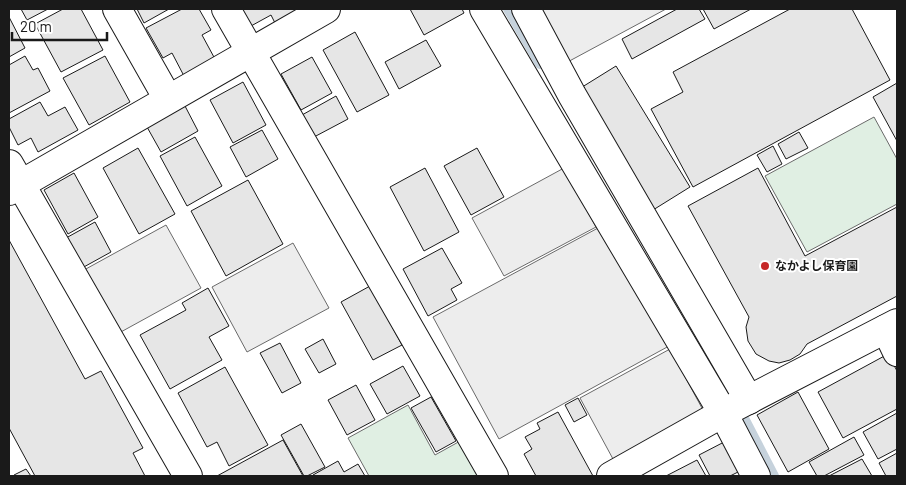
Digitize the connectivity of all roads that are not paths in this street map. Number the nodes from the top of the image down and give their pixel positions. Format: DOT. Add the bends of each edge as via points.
graph roads {
  1 [pos="117,9"];
  2 [pos="226,9"];
  3 [pos="326,9"];
  4 [pos="484,9"];
  5 [pos="526,9"];
  6 [pos="250,52"];
  7 [pos="168,99"];
  8 [pos="13,180"];
  9 [pos="893,335"];
  10 [pos="749,400"];
  11 [pos="723,413"];
  12 [pos="188,476"];
  13 [pos="494,476"];
  14 [pos="611,476"];
  15 [pos="756,476"];
  1 -- 7 [label="street"];
  2 -- 6 [label="street"];
  3 -- 6 [label="street"];
  4 -- 11 [label="street"];
  5 -- 10 [label="street" via="572,95"];
  6 -- 7 [label="street"];
  6 -- 13 [label="street"];
  7 -- 8 [label="street"];
  8 -- 12 [label="street"];
  9 -- 10 [label="street"];
  10 -- 11 [label="street"];
  11 -- 14 [label="street"];
  11 -- 15 [label="street"];
}
